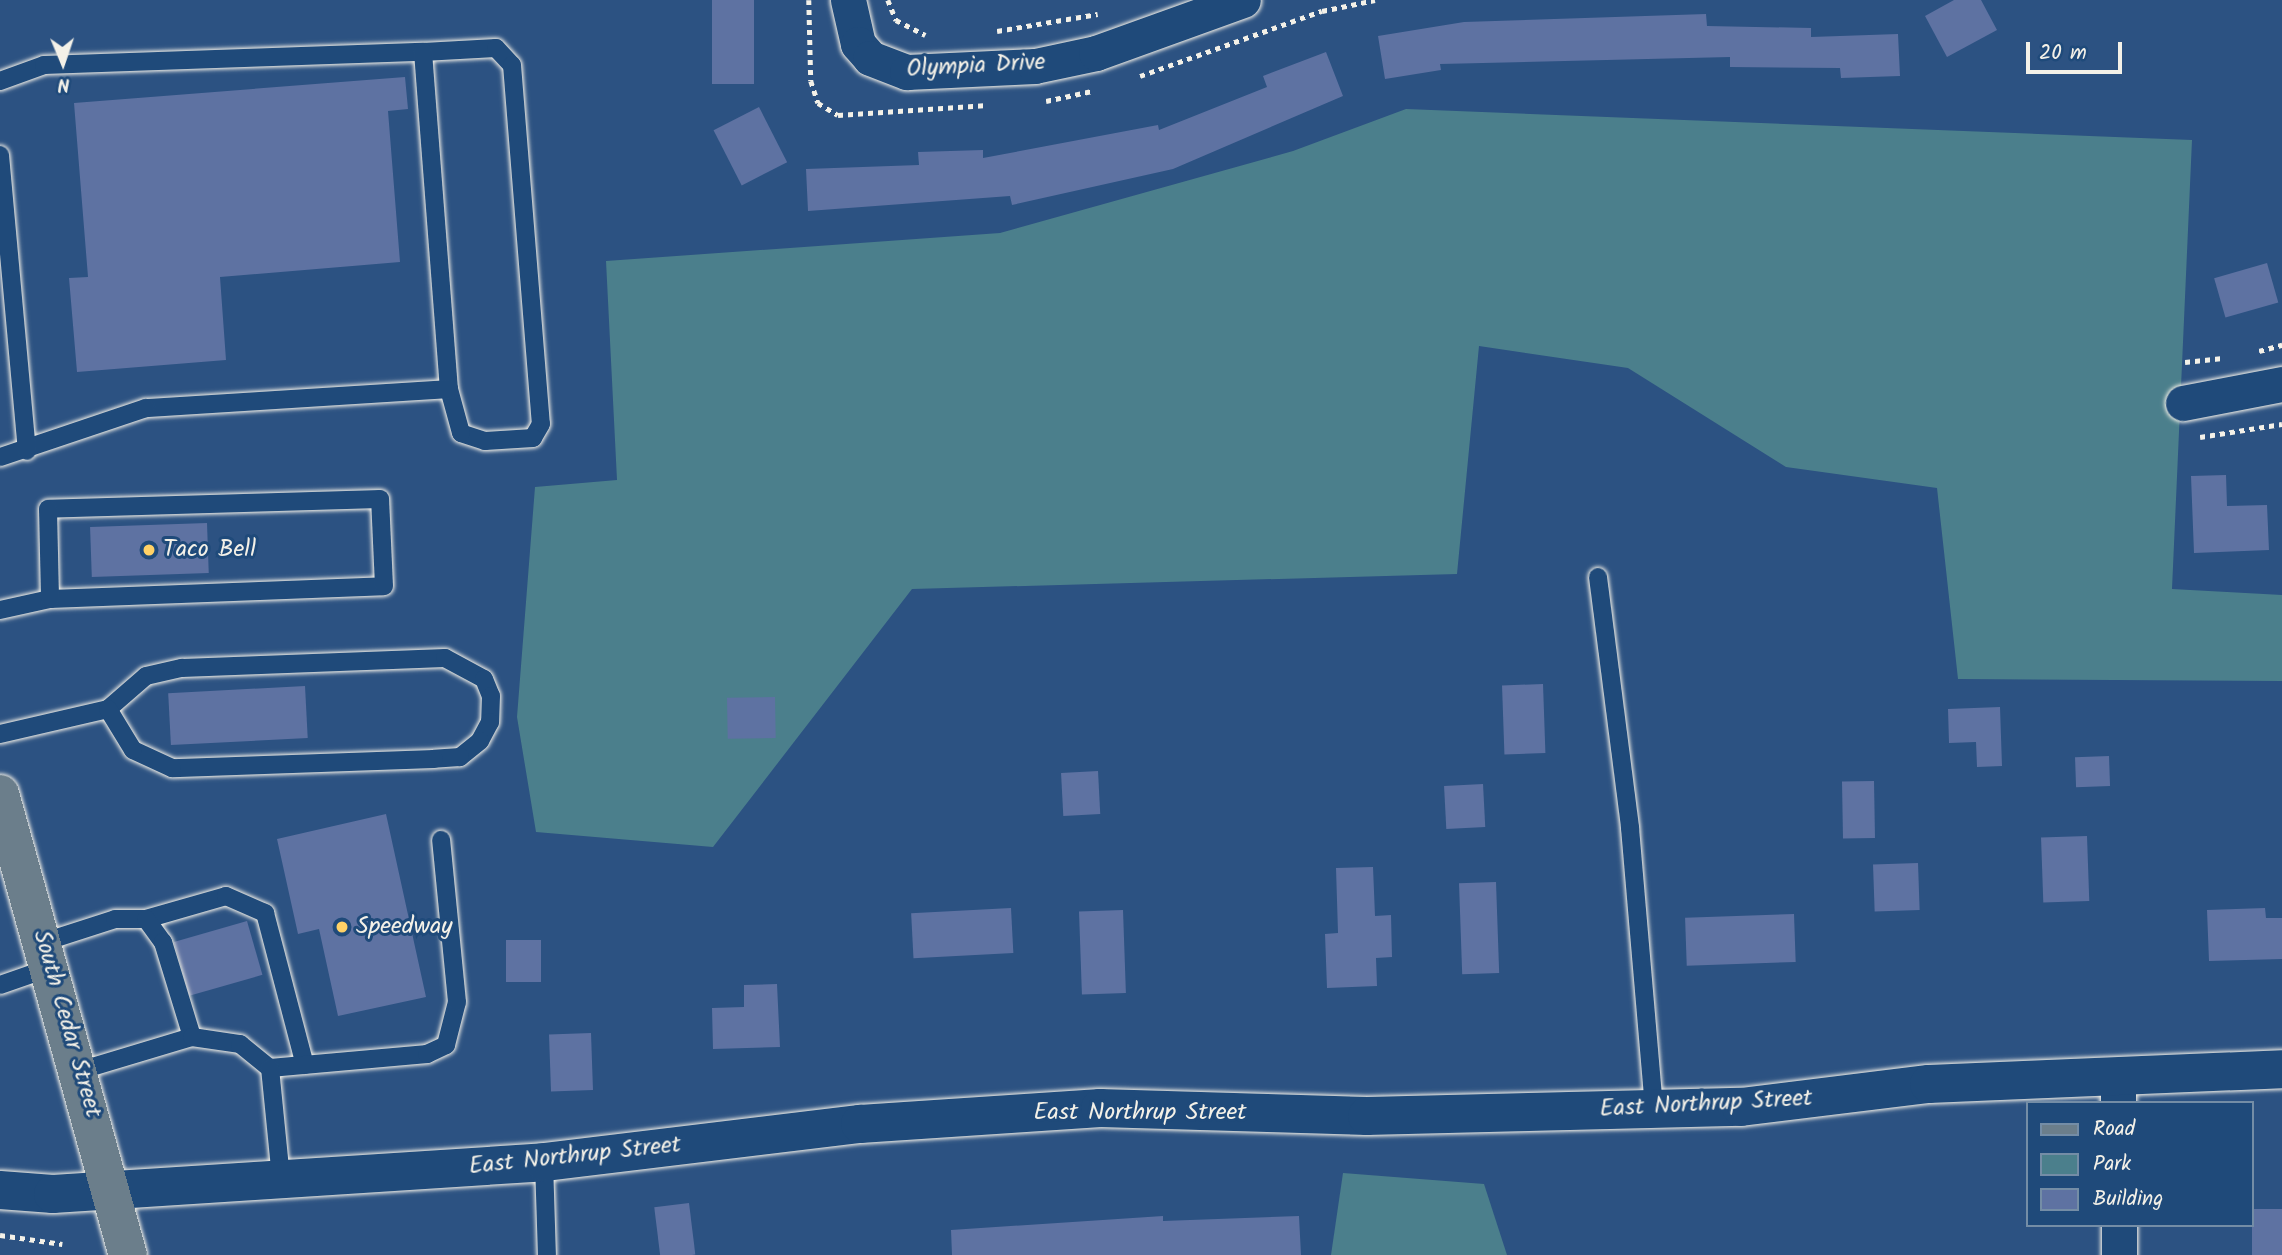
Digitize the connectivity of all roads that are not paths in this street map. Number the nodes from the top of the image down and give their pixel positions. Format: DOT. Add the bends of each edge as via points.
graph roads {
  1 [pos="848,0"];
  2 [pos="1243,0"];
  3 [pos="423,51"];
  4 [pos="0,81"];
  5 [pos="0,155"];
  6 [pos="2282,384"];
  7 [pos="449,389"];
  8 [pos="2183,403"];
  9 [pos="27,451"];
  10 [pos="0,457"];
  11 [pos="1598,577"];
  12 [pos="50,599"];
  13 [pos="0,610"];
  14 [pos="108,709"];
  15 [pos="0,734"];
  16 [pos="0,794"];
  17 [pos="442,840"];
  18 [pos="146,919"];
  19 [pos="48,955"];
  20 [pos="0,985"];
  21 [pos="192,1037"];
  22 [pos="305,1065"];
  23 [pos="270,1068"];
  24 [pos="2282,1069"];
  25 [pos="82,1070"];
  26 [pos="2118,1089"];
  27 [pos="1654,1109"];
  28 [pos="544,1162"];
  29 [pos="281,1179"];
  30 [pos="0,1190"];
  31 [pos="113,1190"];
  32 [pos="2119,1227"];
  33 [pos="128,1255"];
  34 [pos="547,1255"];
  35 [pos="2119,1255"];
  1 -- 2 [label="street, Olympia Drive" via="849,21 870,58 907,72 1035,66 1096,52"];
  3 -- 4 [label="lane" via="44,65"];
  3 -- 7 [label="lane"];
  3 -- 7 [label="lane" via="496,48 512,65 541,424 533,438 485,441 461,433"];
  5 -- 9 [label="lane"];
  6 -- 8 [label="street"];
  7 -- 9 [label="lane" via="146,408"];
  9 -- 10 [label="lane"];
  11 -- 27 [label="lane" via="1630,828"];
  12 -- 12 [label="lane" via="384,586 380,499 48,509"];
  12 -- 13 [label="lane"];
  14 -- 14 [label="lane" via="133,750 172,768 460,757 480,741 491,722 491,696 484,679 444,658 182,668 146,676"];
  14 -- 15 [label="lane"];
  16 -- 19 [label="main road, South Cedar Street"];
  17 -- 22 [label="lane" via="457,1002 446,1045 426,1054"];
  18 -- 19 [label="lane" via="115,919"];
  18 -- 21 [label="lane" via="163,942"];
  18 -- 22 [label="lane" via="226,896 265,913"];
  19 -- 20 [label="lane"];
  19 -- 25 [label="main road, South Cedar Street"];
  21 -- 23 [label="lane" via="240,1044"];
  21 -- 25 [label="lane"];
  22 -- 23 [label="lane"];
  23 -- 29 [label="lane"];
  24 -- 26 [label="street, East Northrup Street"];
  25 -- 31 [label="main road, South Cedar Street"];
  26 -- 27 [label="street, East Northrup Street"];
  27 -- 28 [label="street, East Northrup Street" via="1367,1116 1100,1108 859,1124"];
  28 -- 29 [label="street, East Northrup Street"];
  28 -- 34 [label="lane"];
  29 -- 31 [label="street, East Northrup Street"];
  30 -- 31 [label="street, East Northrup Street"];
  31 -- 33 [label="main road, South Cedar Street"];
  32 -- 35 [label="street"];
}
